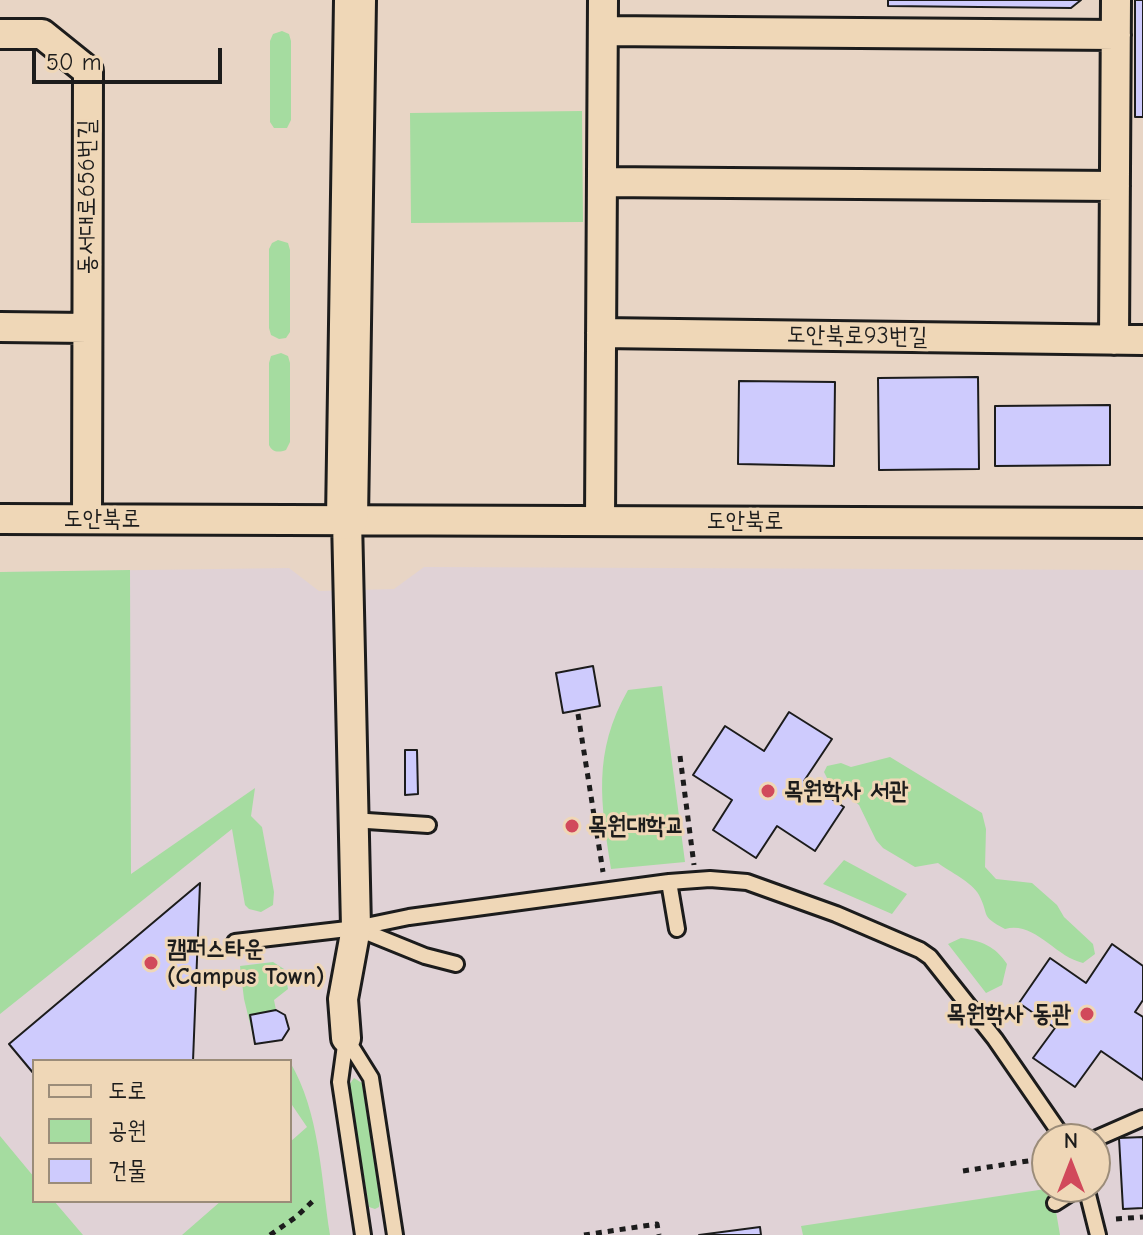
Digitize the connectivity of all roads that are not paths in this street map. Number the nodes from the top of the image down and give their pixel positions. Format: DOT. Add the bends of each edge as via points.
graph roads {
  1 [pos="355,0"];
  2 [pos="603,0"];
  3 [pos="1116,0"];
  4 [pos="603,31"];
  5 [pos="0,34"];
  6 [pos="1116,35"];
  7 [pos="602,182"];
  8 [pos="1115,186"];
  9 [pos="0,327"];
  10 [pos="87,328"];
  11 [pos="601,333"];
  12 [pos="1114,340"];
  13 [pos="1143,340"];
  14 [pos="0,519"];
  15 [pos="87,519"];
  16 [pos="347,519"];
  17 [pos="600,520"];
  18 [pos="1143,523"];
  19 [pos="352,820"];
  20 [pos="428,825"];
  21 [pos="669,882"];
  22 [pos="356,928"];
  23 [pos="677,929"];
  24 [pos="235,942"];
  25 [pos="456,964"];
  26 [pos="346,1038"];
  27 [pos="1143,1118"];
  28 [pos="1053,1123"];
  29 [pos="1111,1132"];
  30 [pos="1088,1203"];
  31 [pos="363,1235"];
  32 [pos="395,1235"];
  33 [pos="1098,1235"];
  1 -- 16 [label="street"];
  2 -- 4 [label="street"];
  3 -- 6 [label="street"];
  4 -- 6 [label="street"];
  4 -- 7 [label="street"];
  5 -- 10 [label="street, 동서대로656번길" via="42,34 88,71"];
  6 -- 8 [label="street"];
  7 -- 8 [label="street"];
  7 -- 11 [label="street"];
  8 -- 12 [label="street"];
  9 -- 10 [label="street"];
  10 -- 15 [label="street, 동서대로656번길"];
  11 -- 12 [label="street, 도안북로93번길"];
  11 -- 17 [label="street"];
  12 -- 13 [label="street, 도안북로93번길"];
  14 -- 15 [label="street, 도안북로"];
  15 -- 16 [label="street, 도안북로"];
  16 -- 17 [label="street, 도안북로"];
  16 -- 19 [label="street"];
  17 -- 18 [label="street, 도안북로"];
  19 -- 20 [label="lane"];
  19 -- 22 [label="street"];
  21 -- 22 [label="lane"];
  21 -- 23 [label="lane"];
  21 -- 28 [label="lane" via="747,882 920,950 995,1039"];
  22 -- 24 [label="lane"];
  22 -- 25 [label="lane"];
  22 -- 26 [label="street" via="343,999"];
  26 -- 31 [label="lane" via="340,1082"];
  26 -- 32 [label="lane" via="371,1078"];
  27 -- 29 [label="lane"];
  30 -- 33 [label="lane"];
}
